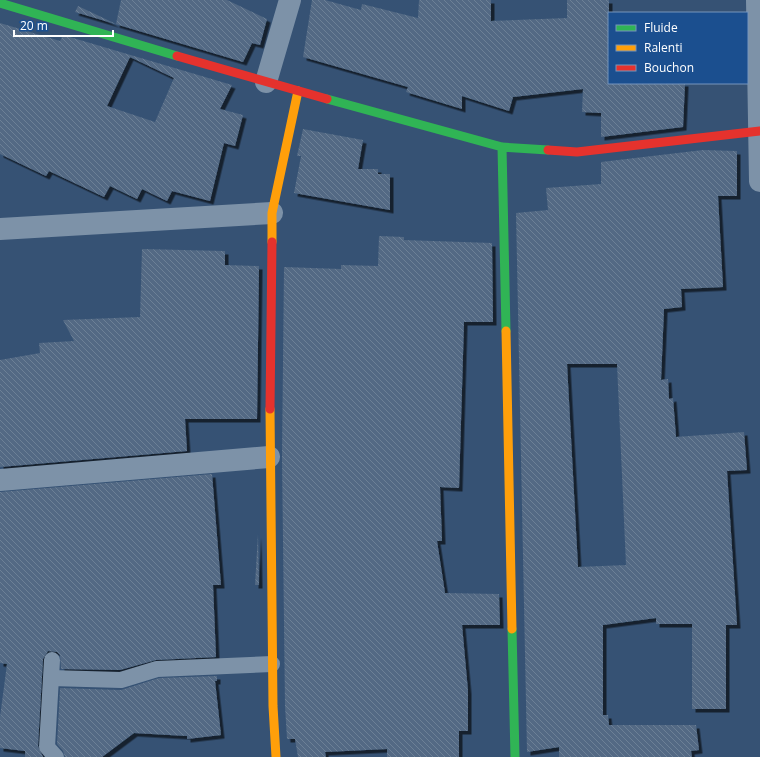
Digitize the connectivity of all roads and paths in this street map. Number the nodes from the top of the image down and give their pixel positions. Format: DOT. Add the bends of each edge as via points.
graph roads {
  1 [pos="290,0"];
  2 [pos="757,0"];
  3 [pos="0,3"];
  4 [pos="266,82"];
  5 [pos="298,91"];
  6 [pos="759,131"];
  7 [pos="502,147"];
  8 [pos="760,181"];
  9 [pos="272,213"];
  10 [pos="0,229"];
  11 [pos="269,457"];
  12 [pos="0,480"];
  13 [pos="52,660"];
  14 [pos="272,664"];
  15 [pos="51,678"];
  16 [pos="56,757"];
  17 [pos="276,757"];
  18 [pos="515,757"];
  1 -- 4 [label="street"];
  2 -- 6 [label="street"];
  3 -- 4 [label="street"];
  4 -- 5 [label="street"];
  5 -- 7 [label="street"];
  5 -- 9 [label="street"];
  6 -- 7 [label="street" via="577,152"];
  6 -- 8 [label="street"];
  7 -- 18 [label="street"];
  9 -- 10 [label="street"];
  9 -- 11 [label="street"];
  11 -- 12 [label="street"];
  11 -- 14 [label="street"];
  13 -- 15 [label="lane"];
  14 -- 15 [label="lane" via="157,669 121,680"];
  14 -- 17 [label="street"];
  15 -- 16 [label="lane" via="47,747"];
}
